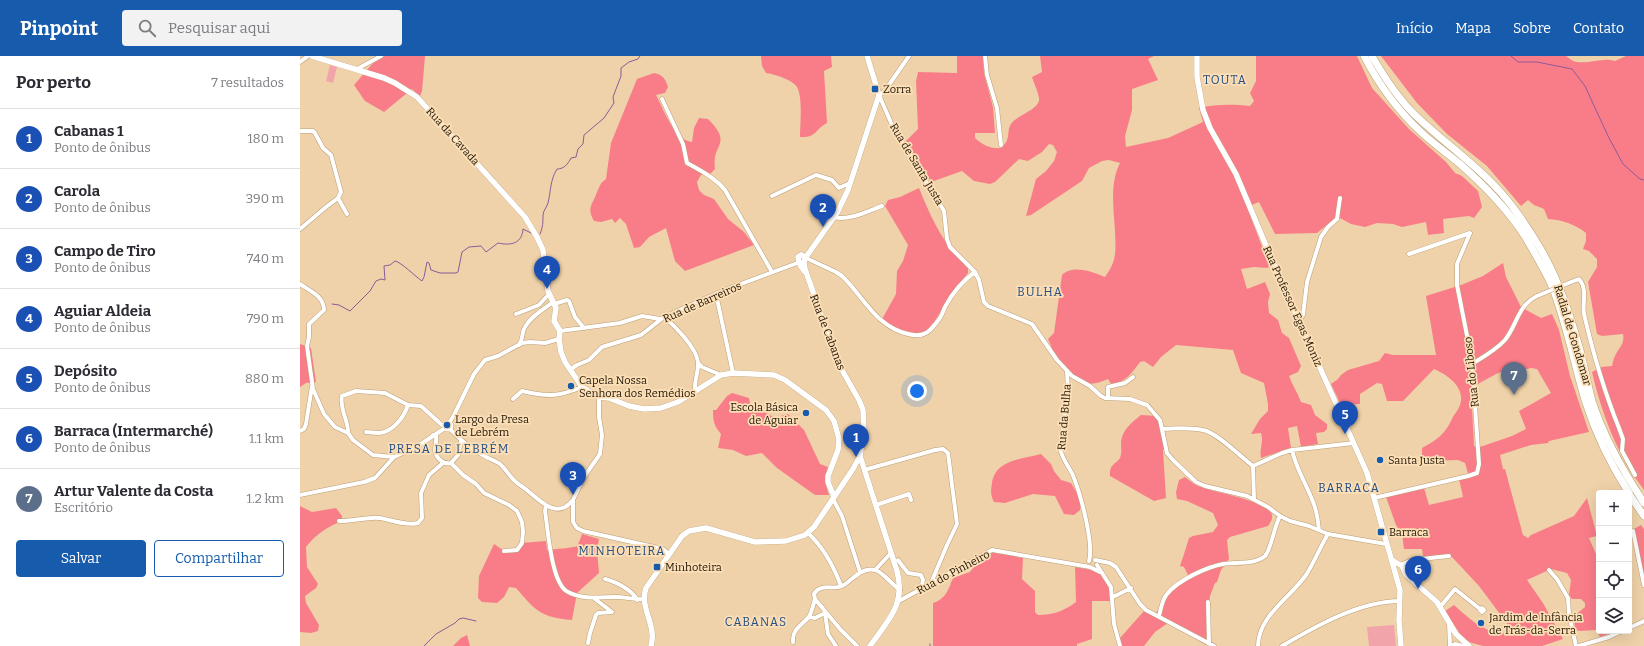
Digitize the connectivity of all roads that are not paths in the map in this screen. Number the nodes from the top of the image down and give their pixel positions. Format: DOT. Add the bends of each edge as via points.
graph roads {
  1 [pos="308,56"];
  2 [pos="312,56"];
  3 [pos="381,56"];
  4 [pos="868,56"];
  5 [pos="908,56"];
  6 [pos="985,56"];
  7 [pos="1197,56"];
  8 [pos="1364,56"];
  9 [pos="1372,56"];
  10 [pos="300,62"];
  11 [pos="357,69"];
  12 [pos="879,95"];
  13 [pos="662,99"];
  14 [pos="300,131"];
  15 [pos="1001,145"];
  16 [pos="850,183"];
  17 [pos="772,196"];
  18 [pos="338,198"];
  19 [pos="1340,198"];
  20 [pos="882,206"];
  21 [pos="347,214"];
  22 [pos="834,217"];
  23 [pos="300,229"];
  24 [pos="1409,254"];
  25 [pos="802,260"];
  26 [pos="772,272"];
  27 [pos="975,272"];
  28 [pos="300,284"];
  29 [pos="549,294"];
  30 [pos="716,294"];
  31 [pos="554,303"];
  32 [pos="516,314"];
  33 [pos="662,318"];
  34 [pos="1299,321"];
  35 [pos="584,328"];
  36 [pos="560,332"];
  37 [pos="559,340"];
  38 [pos="518,345"];
  39 [pos="698,363"];
  40 [pos="1472,364"];
  41 [pos="571,369"];
  42 [pos="1067,371"];
  43 [pos="733,373"];
  44 [pos="721,374"];
  45 [pos="1133,377"];
  46 [pos="312,386"];
  47 [pos="582,387"];
  48 [pos="695,390"];
  49 [pos="599,397"];
  50 [pos="513,398"];
  51 [pos="1108,398"];
  52 [pos="408,405"];
  53 [pos="449,423"];
  54 [pos="445,426"];
  55 [pos="450,429"];
  56 [pos="1162,429"];
  57 [pos="300,431"];
  58 [pos="348,432"];
  59 [pos="366,432"];
  60 [pos="434,435"];
  61 [pos="462,441"];
  62 [pos="1354,443"];
  63 [pos="1292,450"];
  64 [pos="860,456"];
  65 [pos="394,457"];
  66 [pos="443,462"];
  67 [pos="451,463"];
  68 [pos="1253,466"];
  69 [pos="853,469"];
  70 [pos="864,470"];
  71 [pos="1635,475"];
  72 [pos="1627,490"];
  73 [pos="300,495"];
  74 [pos="834,498"];
  75 [pos="1374,498"];
  76 [pos="1632,498"];
  77 [pos="1254,499"];
  78 [pos="573,500"];
  79 [pos="911,500"];
  80 [pos="1644,503"];
  81 [pos="546,505"];
  82 [pos="876,505"];
  83 [pos="1280,516"];
  84 [pos="1644,516"];
  85 [pos="339,521"];
  86 [pos="1319,530"];
  87 [pos="1633,531"];
  88 [pos="808,533"];
  89 [pos="1328,534"];
  90 [pos="1386,544"];
  91 [pos="504,551"];
  92 [pos="891,553"];
  93 [pos="669,554"];
  94 [pos="1449,556"];
  95 [pos="898,560"];
  96 [pos="1092,560"];
  97 [pos="1108,562"];
  98 [pos="1080,566"];
  99 [pos="1094,566"];
  100 [pos="1398,569"];
  101 [pos="875,570"];
  102 [pos="1549,570"];
  103 [pos="860,572"];
  104 [pos="605,579"];
  105 [pos="932,583"];
  106 [pos="1644,585"];
  107 [pos="840,586"];
  108 [pos="1130,588"];
  109 [pos="921,589"];
  110 [pos="900,590"];
  111 [pos="1113,597"];
  112 [pos="594,598"];
  113 [pos="644,599"];
  114 [pos="816,599"];
  115 [pos="636,600"];
  116 [pos="899,601"];
  117 [pos="1400,601"];
  118 [pos="1208,602"];
  119 [pos="1440,607"];
  120 [pos="1480,609"];
  121 [pos="825,613"];
  122 [pos="1159,616"];
  123 [pos="809,617"];
  124 [pos="1449,621"];
  125 [pos="1644,621"];
  126 [pos="1632,627"];
  127 [pos="1616,634"];
  128 [pos="793,642"];
  129 [pos="588,643"];
  130 [pos="1209,643"];
  131 [pos="1462,644"];
  132 [pos="651,646"];
  133 [pos="836,646"];
  134 [pos="857,646"];
  135 [pos="870,646"];
  136 [pos="1120,646"];
  137 [pos="1214,646"];
  138 [pos="1258,646"];
  139 [pos="1282,646"];
  140 [pos="1401,646"];
  141 [pos="1450,646"];
  142 [pos="1469,646"];
  143 [pos="1577,646"];
  1 -- 10 [label="street"];
  2 -- 11 [label="street, Rua da Cavada"];
  3 -- 11 [label="street"];
  4 -- 12 [label="street"];
  5 -- 12 [label="street" via="884,92"];
  6 -- 15 [label="street" via="987,75 997,108"];
  7 -- 34 [label="street, Rua Professor Egas Moniz" via="1197,76 1203,110 1210,128 1236,174"];
  8 -- 72 [label="highway, Radial de Gondomar" via="1383,89 1400,110 1422,133 1484,185 1509,214 1525,238 1559,305 1594,426"];
  9 -- 80 [label="highway, Radial de Gondomar" via="1400,99 1491,182 1520,216 1539,246 1557,279 1565,301 1600,424 1628,480"];
  11 -- 29 [label="street, Rua da Cavada" via="395,83 419,99 525,217 540,243 545,258"];
  12 -- 16 [label="street"];
  12 -- 27 [label="street, Rua de Santa Justa" via="892,125 944,211 950,247"];
  13 -- 26 [label="street" via="683,144 687,163 725,190"];
  14 -- 18 [label="street" via="316,133 323,148 331,155 341,192"];
  16 -- 17 [label="street" via="839,188 834,180 816,175"];
  16 -- 22 [label="street"];
  18 -- 21 [label="street"];
  18 -- 23 [label="street"];
  19 -- 34 [label="street" via="1337,219 1321,237 1307,282 1303,315"];
  20 -- 22 [label="street" via="860,214"];
  22 -- 25 [label="street"];
  24 -- 40 [label="street, Rua do Liboso" via="1470,233 1457,264 1457,285"];
  25 -- 26 [label="street, Rua de Barreiros"];
  25 -- 27 [label="street" via="836,272 886,326 916,336 926,334 941,317 951,297 964,280"];
  25 -- 64 [label="street, Rua de Cabanas" via="838,363 863,410 864,432"];
  26 -- 30 [label="street, Rua de Barreiros"];
  27 -- 42 [label="street" via="984,302 1032,324"];
  28 -- 46 [label="street" via="320,298 324,304 324,310 309,324 307,346"];
  29 -- 31 [label="street"];
  29 -- 32 [label="street" via="539,305"];
  30 -- 33 [label="street, Rua de Barreiros"];
  30 -- 43 [label="street"];
  31 -- 35 [label="street" via="569,301 575,317"];
  31 -- 36 [label="street" via="554,321"];
  31 -- 38 [label="street" via="533,316 524,329 523,338"];
  33 -- 35 [label="street" via="642,316 620,323"];
  33 -- 39 [label="street" via="690,344"];
  33 -- 41 [label="street, Rua de Barreiros" via="641,335 602,347 589,360"];
  34 -- 62 [label="street, Rua Professor Egas Moniz"];
  35 -- 36 [label="street"];
  36 -- 37 [label="street"];
  37 -- 38 [label="street"];
  37 -- 41 [label="street" via="564,360"];
  38 -- 53 [label="street" via="485,360 474,374"];
  39 -- 44 [label="street"];
  39 -- 48 [label="street"];
  40 -- 71 [label="street, bridge" via="1504,341 1527,302 1579,279 1582,283 1584,312 1599,374 1618,428 1623,435 1622,451"];
  40 -- 75 [label="street, Rua do Liboso" via="1479,464 1477,473"];
  41 -- 47 [label="street"];
  42 -- 51 [label="street" via="1101,396"];
  42 -- 96 [label="street, Rua da Bulha" via="1068,397 1060,448 1078,489 1087,521"];
  43 -- 44 [label="street"];
  43 -- 74 [label="street" via="774,375 826,410 834,421 839,439 838,450 828,476"];
  44 -- 48 [label="street"];
  45 -- 51 [label="street" via="1125,383 1108,387"];
  46 -- 57 [label="street" via="306,424"];
  46 -- 58 [label="street" via="324,414 335,427"];
  47 -- 49 [label="street"];
  47 -- 50 [label="street" via="548,396 522,391"];
  48 -- 49 [label="street" via="678,402 661,408 629,406"];
  49 -- 78 [label="street" via="602,435 600,454 584,477"];
  51 -- 56 [label="street" via="1130,399 1147,405 1160,420"];
  52 -- 54 [label="street" via="421,406"];
  52 -- 58 [label="street" via="378,392 356,391 342,396 343,417"];
  52 -- 59 [label="street" via="402,418 390,428 380,433"];
  53 -- 54 [label="street"];
  53 -- 55 [label="street" via="452,426"];
  54 -- 55 [label="street"];
  54 -- 60 [label="street"];
  55 -- 61 [label="street"];
  56 -- 68 [label="street" via="1204,430 1213,434"];
  56 -- 77 [label="street" via="1167,453 1196,482"];
  58 -- 65 [label="street" via="353,440 373,455"];
  60 -- 65 [label="street"];
  60 -- 66 [label="street" via="437,442 436,454"];
  61 -- 67 [label="street" via="458,455"];
  61 -- 81 [label="street" via="505,469 512,478"];
  62 -- 63 [label="street"];
  62 -- 75 [label="street, Rua Professor Egas Moniz"];
  63 -- 68 [label="street"];
  63 -- 86 [label="street" via="1296,467 1318,516"];
  64 -- 69 [label="street, Rua de Cabanas"];
  64 -- 70 [label="street"];
  65 -- 73 [label="street" via="375,478"];
  66 -- 67 [label="street"];
  66 -- 85 [label="street" via="426,478 420,493 422,518 418,523 409,524 379,518"];
  67 -- 91 [label="street" via="484,493 517,511 524,532 522,543 517,550"];
  68 -- 77 [label="street"];
  69 -- 70 [label="street"];
  69 -- 74 [label="street, Rua de Cabanas"];
  70 -- 82 [label="street"];
  70 -- 105 [label="street" via="943,448 948,453 957,524"];
  74 -- 88 [label="street, Rua de Cabanas"];
  74 -- 103 [label="street"];
  75 -- 90 [label="street, Rua Professor Egas Moniz"];
  76 -- 84 [label="highway, Radial de Gondomar"];
  77 -- 83 [label="street"];
  78 -- 81 [label="street" via="566,508 554,509"];
  78 -- 93 [label="street" via="573,522 577,528 664,549"];
  79 -- 82 [label="street" via="909,494"];
  81 -- 112 [label="street" via="555,574 560,584 566,592"];
  82 -- 92 [label="street"];
  83 -- 86 [label="street"];
  83 -- 122 [label="street" via="1268,551 1263,557 1249,562 1206,569 1183,581 1166,595"];
  86 -- 89 [label="street"];
  87 -- 106 [label="street"];
  88 -- 93 [label="street" via="786,541 755,542 706,528 685,534"];
  88 -- 107 [label="street" via="816,540 836,574"];
  89 -- 90 [label="street"];
  89 -- 138 [label="street" via="1306,576 1264,623 1258,634"];
  90 -- 100 [label="street, Rua Professor Egas Moniz" via="1390,557"];
  92 -- 101 [label="street"];
  92 -- 110 [label="street"];
  93 -- 113 [label="street" via="646,588"];
  94 -- 100 [label="street" via="1412,560"];
  95 -- 109 [label="street" via="908,573 921,575"];
  96 -- 97 [label="street"];
  96 -- 98 [label="street"];
  96 -- 99 [label="street"];
  96 -- 99 [label="street"];
  97 -- 99 [label="street, Rua do Pinheiro"];
  97 -- 108 [label="street" via="1116,567"];
  98 -- 99 [label="street, Rua do Pinheiro"];
  98 -- 105 [label="street, Rua do Pinheiro" via="992,550"];
  99 -- 111 [label="street" via="1110,585"];
  100 -- 117 [label="street"];
  100 -- 119 [label="street"];
  101 -- 103 [label="street"];
  101 -- 110 [label="street"];
  102 -- 143 [label="street" via="1568,598"];
  103 -- 107 [label="street"];
  104 -- 115 [label="street" via="625,588 636,597"];
  105 -- 109 [label="street, Rua do Pinheiro"];
  107 -- 114 [label="street" via="817,589 814,594"];
  108 -- 111 [label="street"];
  108 -- 122 [label="street" via="1143,607"];
  109 -- 116 [label="street, Rua do Pinheiro"];
  110 -- 116 [label="street"];
  111 -- 136 [label="street" via="1114,624"];
  112 -- 115 [label="street" via="618,597"];
  112 -- 129 [label="street" via="612,612 596,615"];
  113 -- 115 [label="street"];
  113 -- 132 [label="street" via="652,625"];
  114 -- 121 [label="street"];
  114 -- 123 [label="street"];
  116 -- 135 [label="street"];
  117 -- 139 [label="street" via="1385,601 1330,620"];
  117 -- 140 [label="street"];
  118 -- 130 [label="street"];
  119 -- 120 [label="street" via="1455,590"];
  119 -- 124 [label="street"];
  121 -- 123 [label="street" via="815,618"];
  121 -- 133 [label="street" via="828,634"];
  121 -- 134 [label="street"];
  122 -- 130 [label="street"];
  123 -- 128 [label="street" via="798,627"];
  124 -- 131 [label="street"];
  124 -- 141 [label="street"];
  125 -- 126 [label="street"];
  127 -- 143 [label="street"];
  130 -- 137 [label="street"];
  131 -- 141 [label="street"];
  131 -- 142 [label="street"];
}
